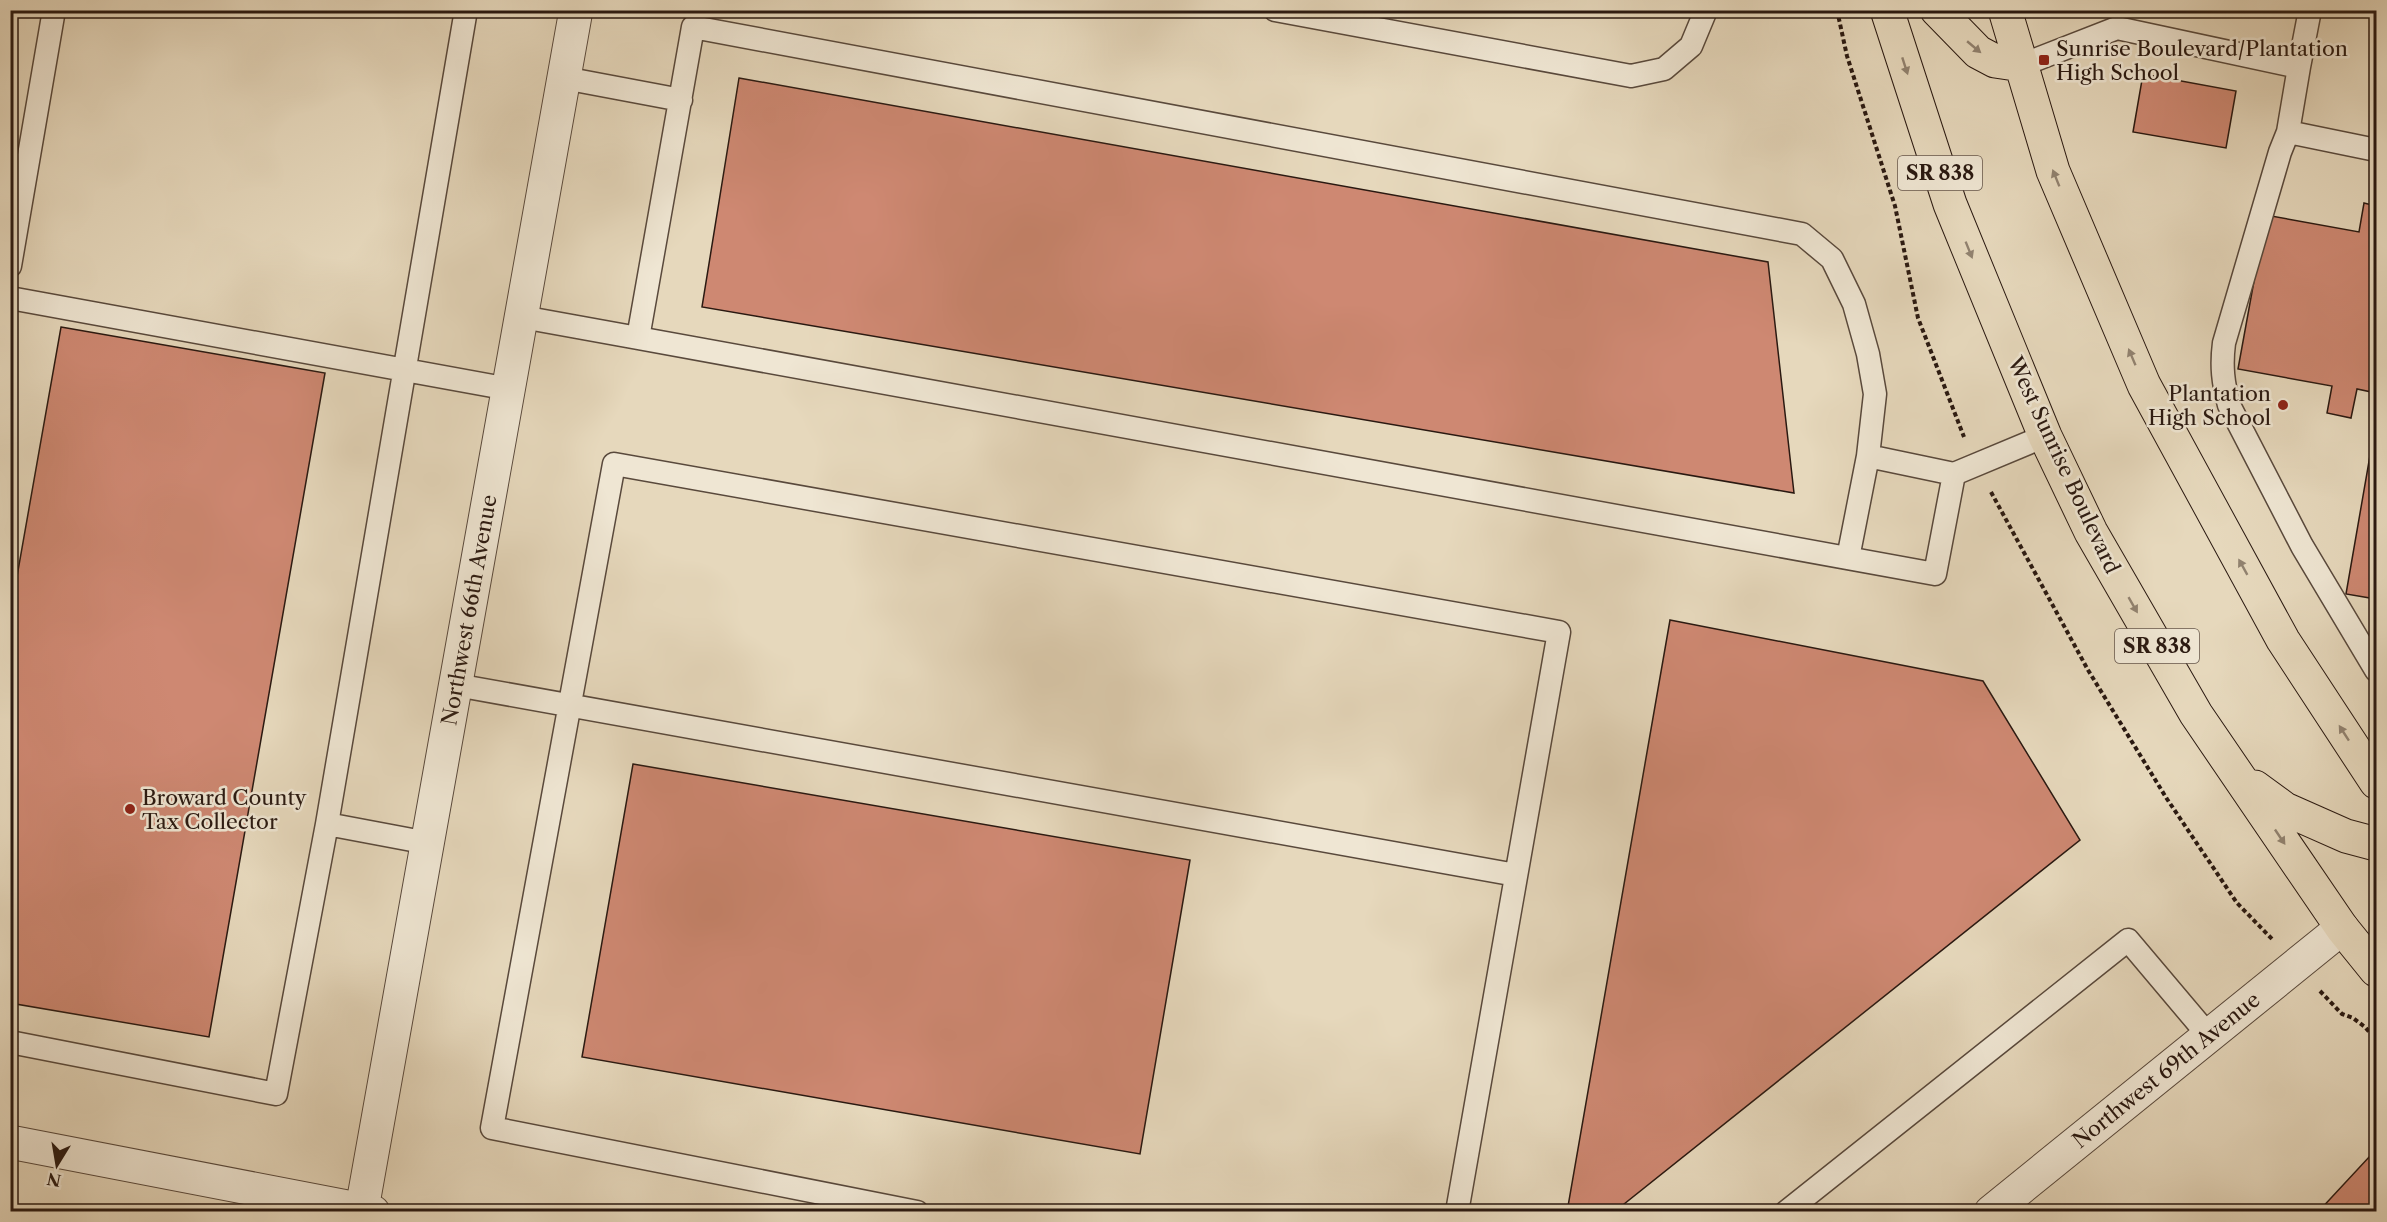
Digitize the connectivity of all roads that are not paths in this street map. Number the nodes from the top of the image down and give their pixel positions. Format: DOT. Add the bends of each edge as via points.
graph roads {
  1 [pos="54,10"];
  2 [pos="466,10"];
  3 [pos="576,10"];
  4 [pos="1275,10"];
  5 [pos="1706,10"];
  6 [pos="1887,10"];
  7 [pos="1938,10"];
  8 [pos="2005,10"];
  9 [pos="2310,10"];
  10 [pos="2118,19"];
  11 [pos="2022,64"];
  12 [pos="2299,67"];
  13 [pos="564,78"];
  14 [pos="681,100"];
  15 [pos="2288,132"];
  16 [pos="2376,150"];
  17 [pos="10,266"];
  18 [pos="10,298"];
  19 [pos="522,317"];
  20 [pos="638,338"];
  21 [pos="405,369"];
  22 [pos="509,389"];
  23 [pos="2046,436"];
  24 [pos="1868,456"];
  25 [pos="1954,474"];
  26 [pos="1848,558"];
  27 [pos="2376,670"];
  28 [pos="456,685"];
  29 [pos="570,706"];
  30 [pos="2235,771"];
  31 [pos="2376,782"];
  32 [pos="327,824"];
  33 [pos="428,843"];
  34 [pos="2376,844"];
  35 [pos="1516,874"];
  36 [pos="2342,928"];
  37 [pos="2376,934"];
  38 [pos="2376,970"];
  39 [pos="2209,1036"];
  40 [pos="10,1042"];
  41 [pos="10,1142"];
  42 [pos="365,1211"];
  43 [pos="917,1212"];
  44 [pos="1457,1212"];
  45 [pos="1786,1212"];
  46 [pos="1990,1212"];
  1 -- 17 [label="lane"];
  2 -- 21 [label="lane"];
  3 -- 13 [label="street, Northwest 66th Avenue"];
  4 -- 5 [label="lane" via="1631,76 1664,69 1691,46"];
  6 -- 23 [label="highway, West Sunrise Boulevard / SR 838, one-way" via="1950,204"];
  7 -- 11 [label="highway, one-way" via="1978,52 1995,61"];
  8 -- 11 [label="highway"];
  9 -- 12 [label="lane"];
  10 -- 11 [label="lane"];
  10 -- 12 [label="lane"];
  31 -- 11 [label="highway, one-way" via="2283,640 2144,385 2053,171"];
  12 -- 15 [label="lane"];
  13 -- 14 [label="lane"];
  13 -- 19 [label="street, Northwest 66th Avenue"];
  14 -- 20 [label="lane"];
  14 -- 24 [label="lane" via="693,27 1802,234 1832,259 1854,304 1875,394"];
  15 -- 16 [label="lane"];
  15 -- 27 [label="lane" via="2224,343 2222,382 2229,405 2302,546"];
  18 -- 21 [label="lane"];
  19 -- 20 [label="lane"];
  19 -- 22 [label="street, Northwest 66th Avenue"];
  20 -- 26 [label="lane"];
  21 -- 22 [label="lane"];
  21 -- 32 [label="lane"];
  22 -- 28 [label="street, Northwest 66th Avenue"];
  23 -- 25 [label="lane"];
  23 -- 30 [label="highway, West Sunrise Boulevard / SR 838, one-way" via="2091,532 2196,714"];
  24 -- 25 [label="lane"];
  24 -- 26 [label="lane"];
  25 -- 26 [label="lane" via="1935,574"];
  28 -- 29 [label="lane"];
  28 -- 33 [label="street, Northwest 66th Avenue"];
  29 -- 35 [label="lane"];
  29 -- 35 [label="lane" via="614,464 1559,632"];
  29 -- 43 [label="lane" via="492,1128"];
  30 -- 34 [label="highway" via="2285,809 2346,836"];
  30 -- 36 [label="highway, West Sunrise Boulevard / SR 838, one-way"];
  32 -- 33 [label="lane"];
  32 -- 40 [label="lane" via="276,1094"];
  33 -- 42 [label="street, Northwest 66th Avenue"];
  35 -- 44 [label="lane"];
  36 -- 37 [label="highway"];
  36 -- 38 [label="highway, West Sunrise Boulevard / SR 838"];
  36 -- 39 [label="street, Northwest 69th Avenue"];
  39 -- 45 [label="lane" via="2128,940"];
  39 -- 46 [label="street, Northwest 69th Avenue"];
  41 -- 42 [label="street"];
}
